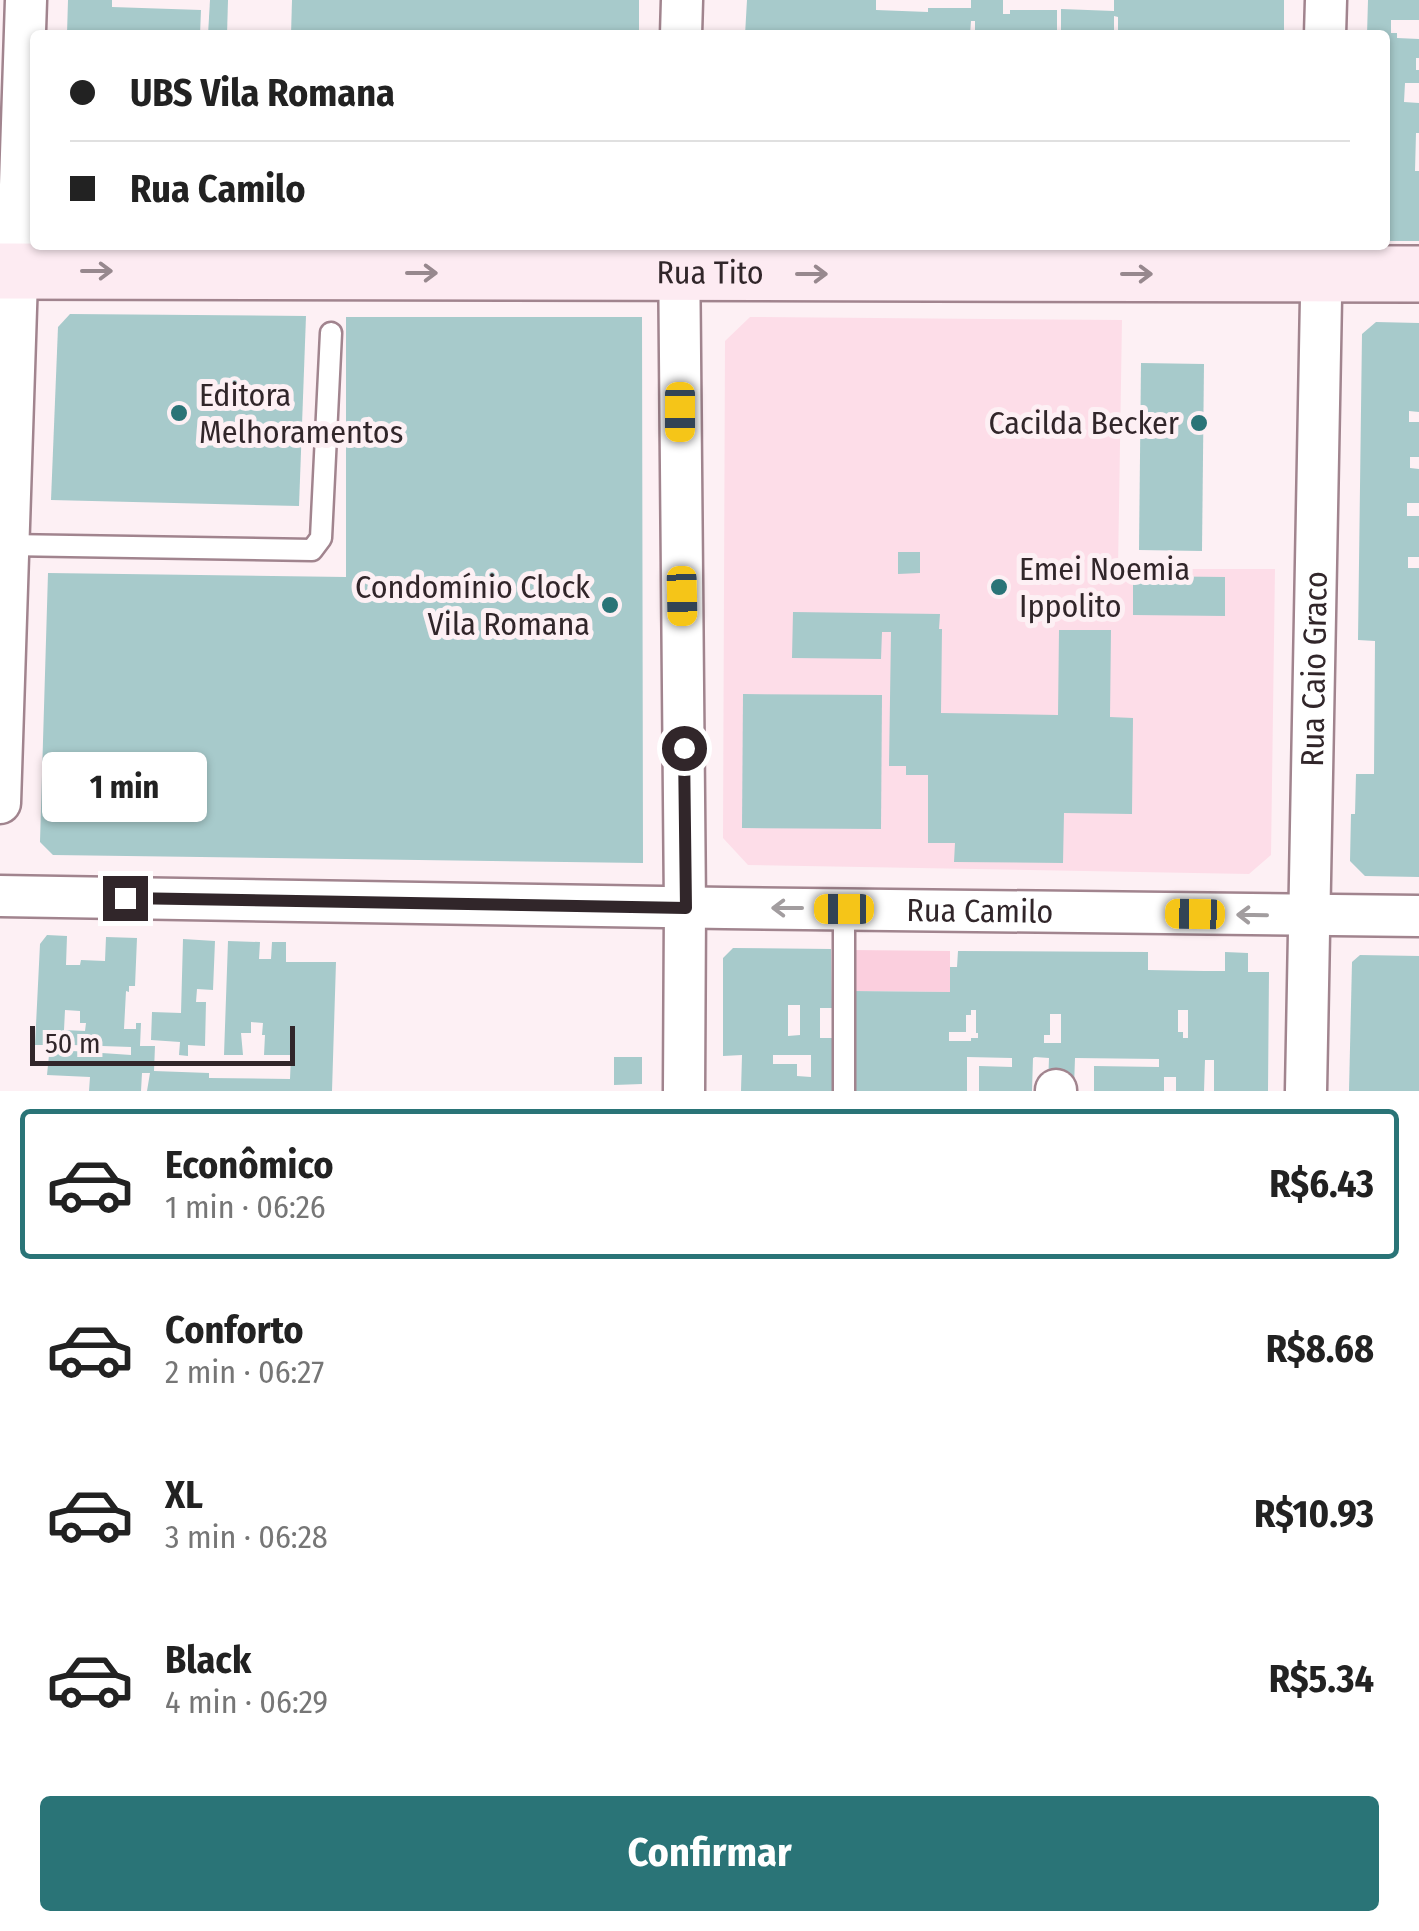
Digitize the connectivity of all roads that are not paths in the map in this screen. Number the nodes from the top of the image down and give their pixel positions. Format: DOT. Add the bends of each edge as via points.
graph roads {
  1 [pos="26,0"];
  2 [pos="682,0"];
  3 [pos="1326,0"];
  4 [pos="681,30"];
  5 [pos="1326,30"];
  6 [pos="680,259"];
  7 [pos="1322,259"];
  8 [pos="8,271"];
  9 [pos="1419,274"];
  10 [pos="332,333"];
  11 [pos="8,546"];
  12 [pos="0,804"];
  13 [pos="0,896"];
  14 [pos="686,908"];
  15 [pos="844,909"];
  16 [pos="1309,915"];
  17 [pos="1419,916"];
  18 [pos="684,1091"];
  19 [pos="844,1091"];
  20 [pos="1306,1091"];
  1 -- 8 [label="street"];
  2 -- 4 [label="street"];
  3 -- 5 [label="street"];
  6 -- 7 [label="main road, Rua Tito, one-way"];
  8 -- 6 [label="main road, Rua Tito, one-way"];
  6 -- 14 [label="street"];
  7 -- 9 [label="main road, Rua Tito"];
  7 -- 16 [label="street, Rua Caio Graco"];
  8 -- 11 [label="street"];
  10 -- 11 [label="lane" via="320,538 312,550"];
  11 -- 12 [label="street"];
  13 -- 14 [label="street, Rua Camilo"];
  15 -- 14 [label="street, Rua Camilo, one-way"];
  14 -- 18 [label="street"];
  16 -- 15 [label="street, Rua Camilo, one-way"];
  15 -- 19 [label="lane"];
  16 -- 17 [label="street, Rua Camilo"];
  16 -- 20 [label="street, Rua Caio Graco"];
}
